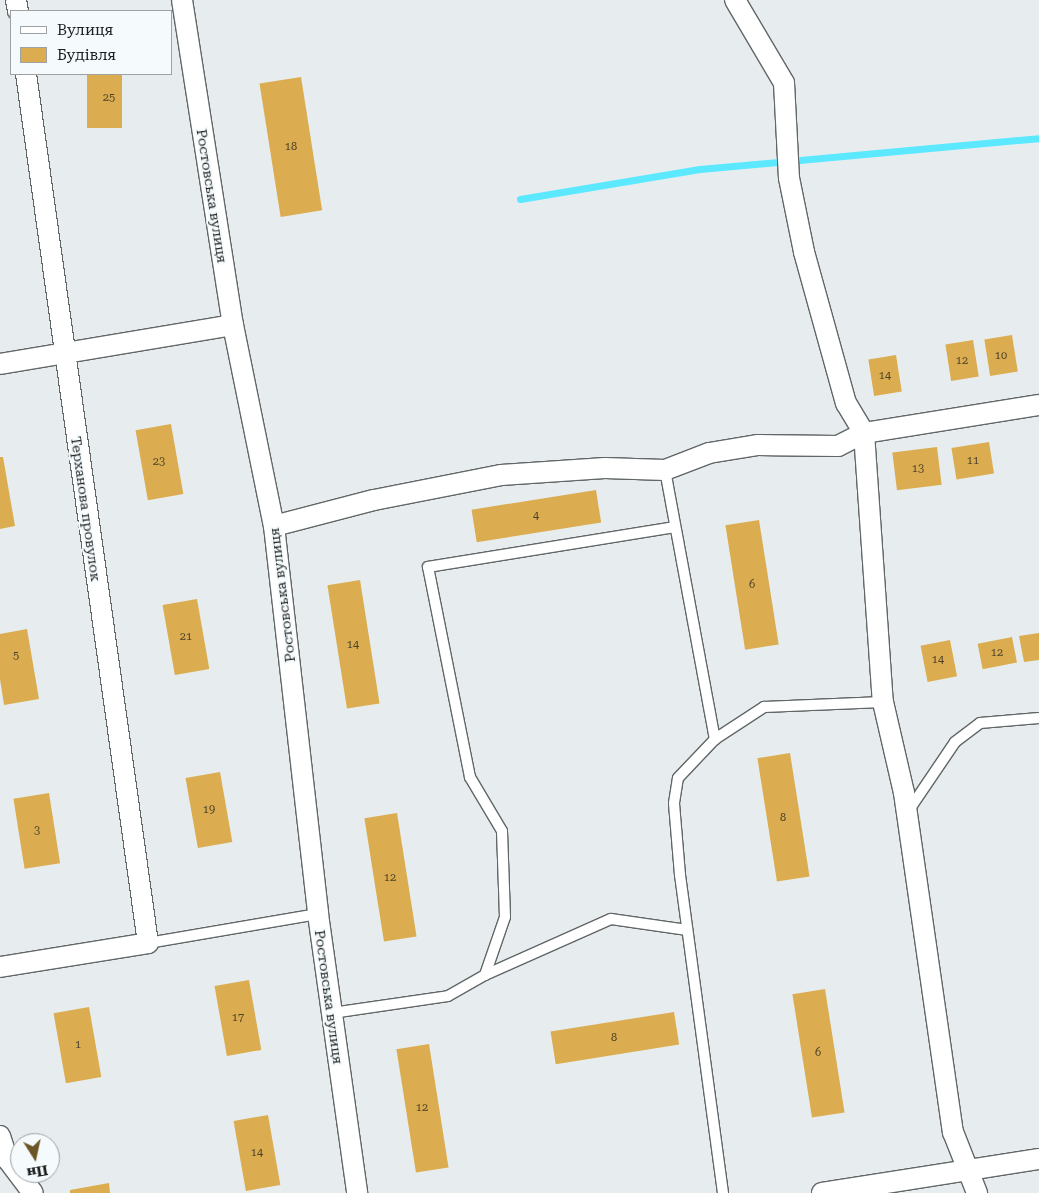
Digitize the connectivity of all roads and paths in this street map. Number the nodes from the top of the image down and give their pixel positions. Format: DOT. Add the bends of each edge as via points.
graph roads {
  1 [pos="182,0"];
  2 [pos="735,0"];
  3 [pos="26,75"];
  4 [pos="233,325"];
  5 [pos="64,354"];
  6 [pos="0,364"];
  7 [pos="1039,405"];
  8 [pos="864,432"];
  9 [pos="665,470"];
  10 [pos="274,526"];
  11 [pos="675,526"];
  12 [pos="883,702"];
  13 [pos="1039,718"];
  14 [pos="715,739"];
  15 [pos="907,813"];
  16 [pos="318,914"];
  17 [pos="687,930"];
  18 [pos="148,943"];
  19 [pos="0,967"];
  20 [pos="486,975"];
  21 [pos="332,1013"];
  22 [pos="0,1136"];
  23 [pos="1039,1159"];
  24 [pos="968,1172"];
  25 [pos="33,1193"];
  26 [pos="357,1193"];
  27 [pos="723,1193"];
  28 [pos="822,1193"];
  29 [pos="977,1193"];
  1 -- 4 [label="street, Ростовська вулиця"];
  2 -- 8 [label="street" via="784,83 789,178 804,252 846,403"];
  3 -- 5 [label="street, Терханова провулок"];
  4 -- 5 [label="street"];
  4 -- 10 [label="street, Ростовська вулиця"];
  5 -- 6 [label="street"];
  5 -- 18 [label="street, Терханова провулок"];
  7 -- 8 [label="street"];
  8 -- 9 [label="street" via="838,446 758,445 709,453"];
  8 -- 12 [label="street"];
  9 -- 10 [label="street" via="605,468 501,475 374,500"];
  9 -- 11 [label="lane"];
  10 -- 16 [label="street, Ростовська вулиця"];
  11 -- 14 [label="lane"];
  11 -- 20 [label="lane" via="428,567 470,777 502,831 505,918"];
  12 -- 14 [label="lane" via="764,707"];
  12 -- 15 [label="street"];
  13 -- 15 [label="lane" via="980,723 955,742"];
  14 -- 17 [label="lane" via="678,778 674,803"];
  15 -- 24 [label="street" via="953,1132"];
  16 -- 18 [label="lane"];
  16 -- 21 [label="street, Ростовська вулиця"];
  17 -- 20 [label="lane" via="611,919"];
  17 -- 27 [label="lane"];
  18 -- 19 [label="street"];
  20 -- 21 [label="lane" via="448,996"];
  21 -- 26 [label="street, Ростовська вулиця"];
  22 -- 25 [label="street" via="8,1160"];
  23 -- 24 [label="street"];
  24 -- 28 [label="street"];
  24 -- 29 [label="street"];
}
